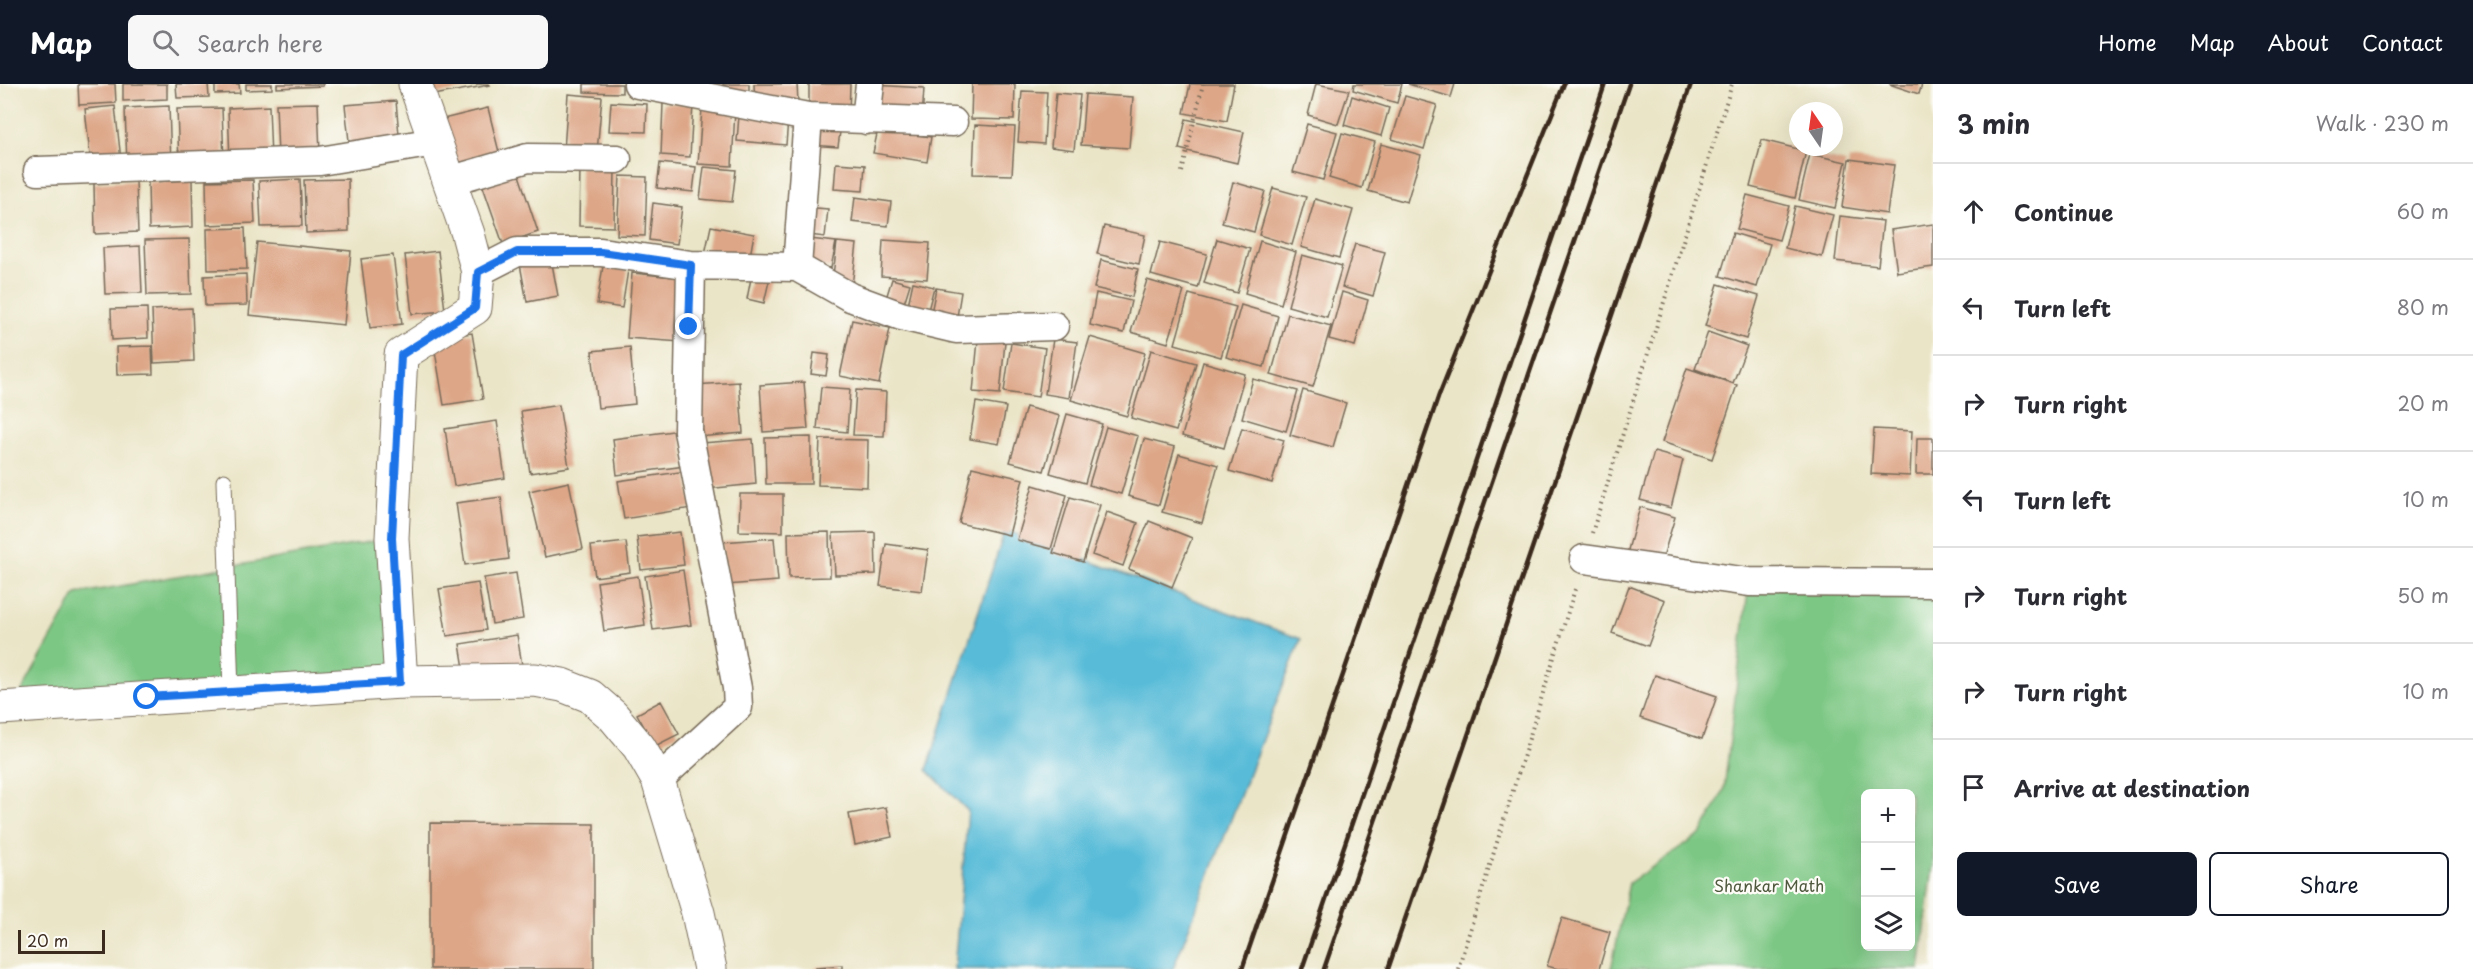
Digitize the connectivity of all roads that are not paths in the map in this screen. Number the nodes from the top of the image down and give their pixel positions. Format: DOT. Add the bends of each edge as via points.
graph roads {
  1 [pos="415,84"];
  2 [pos="638,84"];
  3 [pos="870,84"];
  4 [pos="808,117"];
  5 [pos="866,120"];
  6 [pos="953,122"];
  7 [pos="435,142"];
  8 [pos="617,159"];
  9 [pos="38,171"];
  10 [pos="449,181"];
  11 [pos="691,265"];
  12 [pos="797,267"];
  13 [pos="478,272"];
  14 [pos="1054,326"];
  15 [pos="224,481"];
  16 [pos="1584,559"];
  17 [pos="1933,583"];
  18 [pos="400,682"];
  19 [pos="231,692"];
  20 [pos="0,708"];
  21 [pos="658,780"];
  22 [pos="710,969"];
  1 -- 7 [label="main road"];
  2 -- 4 [label="street"];
  3 -- 5 [label="street"];
  4 -- 5 [label="street"];
  4 -- 12 [label="street"];
  5 -- 6 [label="street"];
  7 -- 9 [label="street" via="320,160"];
  7 -- 10 [label="main road"];
  8 -- 10 [label="street" via="528,158"];
  10 -- 13 [label="main road"];
  11 -- 12 [label="street"];
  11 -- 13 [label="street" via="601,252 517,252"];
  11 -- 21 [label="street" via="688,431 738,707"];
  12 -- 14 [label="street" via="850,297 901,316 956,329"];
  13 -- 18 [label="main road" via="475,308 401,355 392,538"];
  15 -- 19 [label="lane"];
  16 -- 17 [label="street" via="1749,582"];
  18 -- 19 [label="main road"];
  18 -- 21 [label="main road" via="536,680 562,685 590,696 613,716 639,747"];
  19 -- 20 [label="main road"];
  21 -- 22 [label="main road" via="698,913"];
}
